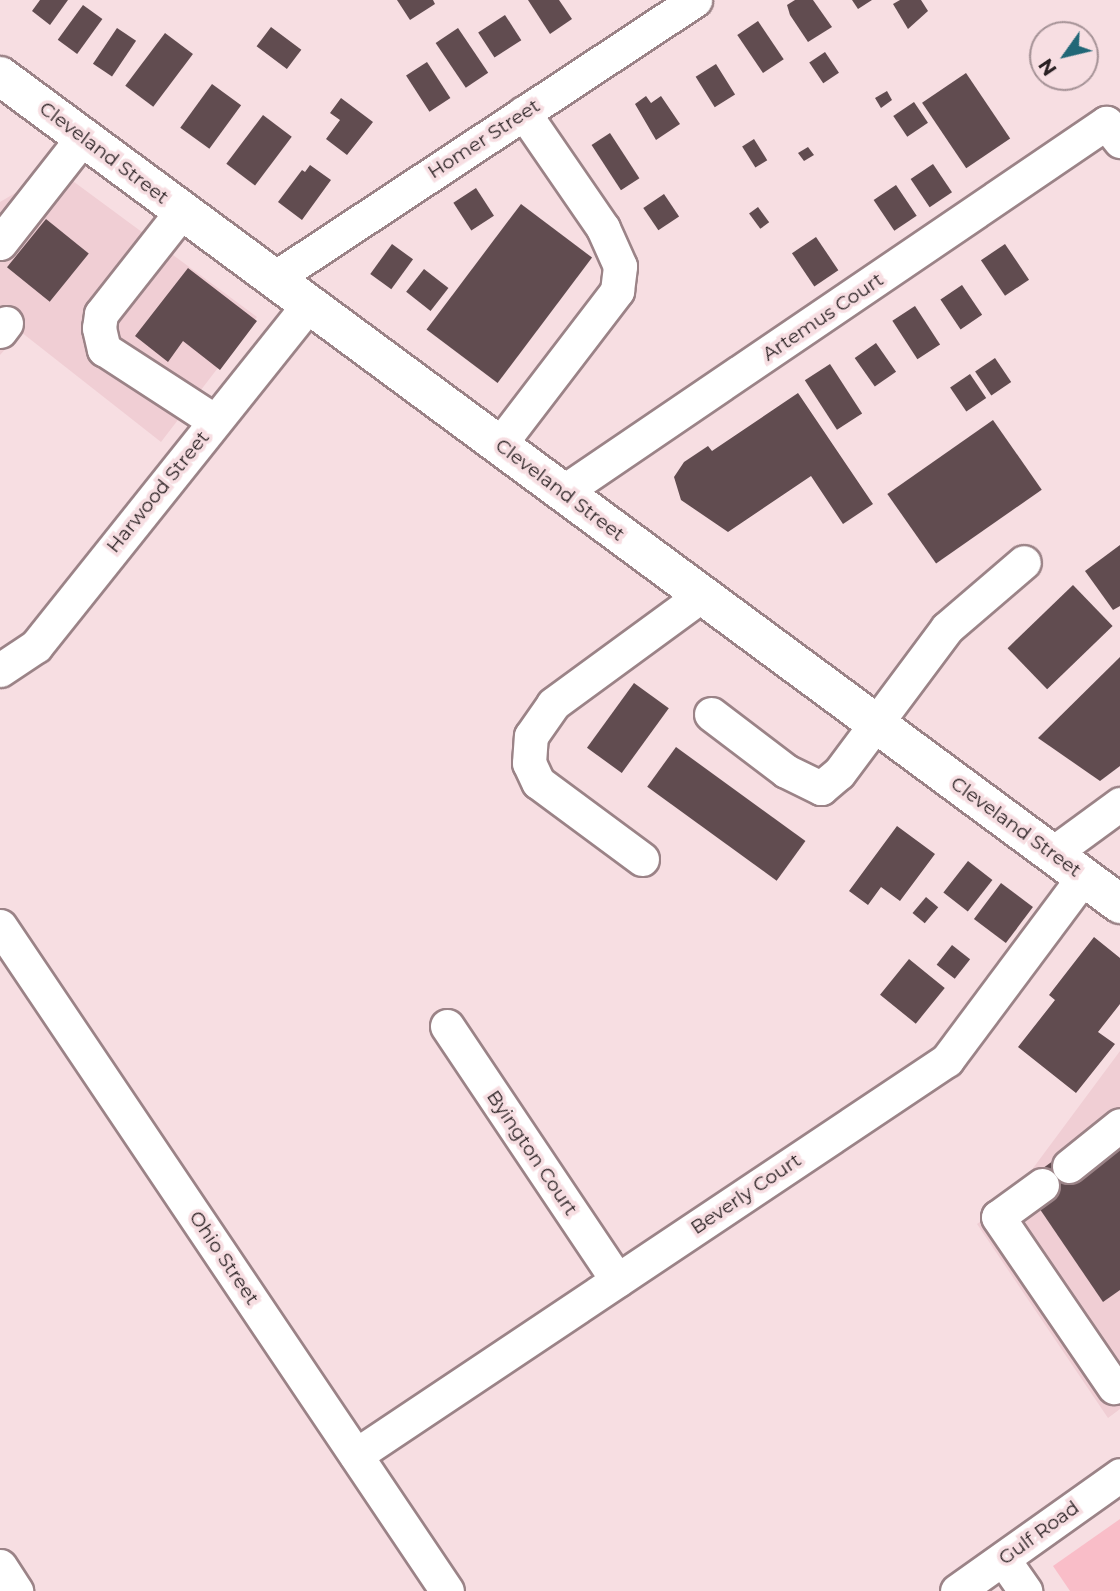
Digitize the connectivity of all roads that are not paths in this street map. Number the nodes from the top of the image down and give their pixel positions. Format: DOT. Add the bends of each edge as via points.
graph roads {
  1 [pos="695,0"];
  2 [pos="0,76"];
  3 [pos="524,113"];
  4 [pos="83,137"];
  5 [pos="1120,141"];
  6 [pos="182,211"];
  7 [pos="0,243"];
  8 [pos="273,279"];
  9 [pos="308,304"];
  10 [pos="215,421"];
  11 [pos="500,444"];
  12 [pos="563,492"];
  13 [pos="1024,562"];
  14 [pos="702,594"];
  15 [pos="0,670"];
  16 [pos="711,714"];
  17 [pos="876,723"];
  18 [pos="1120,804"];
  19 [pos="1052,853"];
  20 [pos="642,859"];
  21 [pos="1084,876"];
  22 [pos="1120,904"];
  23 [pos="0,926"];
  24 [pos="447,1026"];
  25 [pos="1120,1125"];
  26 [pos="1069,1166"];
  27 [pos="1042,1185"];
  28 [pos="617,1280"];
  29 [pos="1118,1380"];
  30 [pos="356,1455"];
  31 [pos="1120,1475"];
  32 [pos="1003,1559"];
  33 [pos="0,1566"];
  34 [pos="16,1591"];
  35 [pos="447,1591"];
  36 [pos="957,1591"];
  37 [pos="1025,1591"];
  1 -- 3 [label="street, Homer Street"];
  2 -- 4 [label="main road, Cleveland Street"];
  3 -- 8 [label="street, Homer Street"];
  3 -- 11 [label="street" via="603,228 620,266 617,291"];
  4 -- 6 [label="main road, Cleveland Street"];
  4 -- 7 [label="street"];
  5 -- 12 [label="street, Artemus Court" via="1106,123"];
  6 -- 8 [label="main road, Cleveland Street"];
  6 -- 10 [label="street" via="102,314 99,328 104,349"];
  8 -- 9 [label="main road, Cleveland Street"];
  9 -- 10 [label="street, Harwood Street"];
  9 -- 11 [label="main road, Cleveland Street"];
  10 -- 15 [label="street, Harwood Street" via="36,646"];
  11 -- 12 [label="main road, Cleveland Street"];
  12 -- 14 [label="main road, Cleveland Street"];
  13 -- 17 [label="street" via="947,628"];
  14 -- 17 [label="main road, Cleveland Street"];
  14 -- 20 [label="street" via="553,704 531,736 529,763 538,782"];
  16 -- 17 [label="street" via="786,771 821,788 839,773"];
  17 -- 19 [label="main road, Cleveland Street"];
  18 -- 19 [label="street"];
  19 -- 21 [label="main road, Cleveland Street"];
  21 -- 22 [label="main road, Cleveland Street"];
  21 -- 28 [label="street, Beverly Court" via="947,1059"];
  23 -- 30 [label="street, Ohio Street"];
  24 -- 28 [label="street, Byington Court"];
  25 -- 26 [label="street"];
  27 -- 29 [label="street" via="998,1217"];
  28 -- 30 [label="street, Beverly Court"];
  30 -- 35 [label="street, Ohio Street"];
  31 -- 32 [label="street, Gulf Road"];
  32 -- 36 [label="street, Gulf Road"];
  32 -- 37 [label="street"];
  33 -- 34 [label="street"];
}
